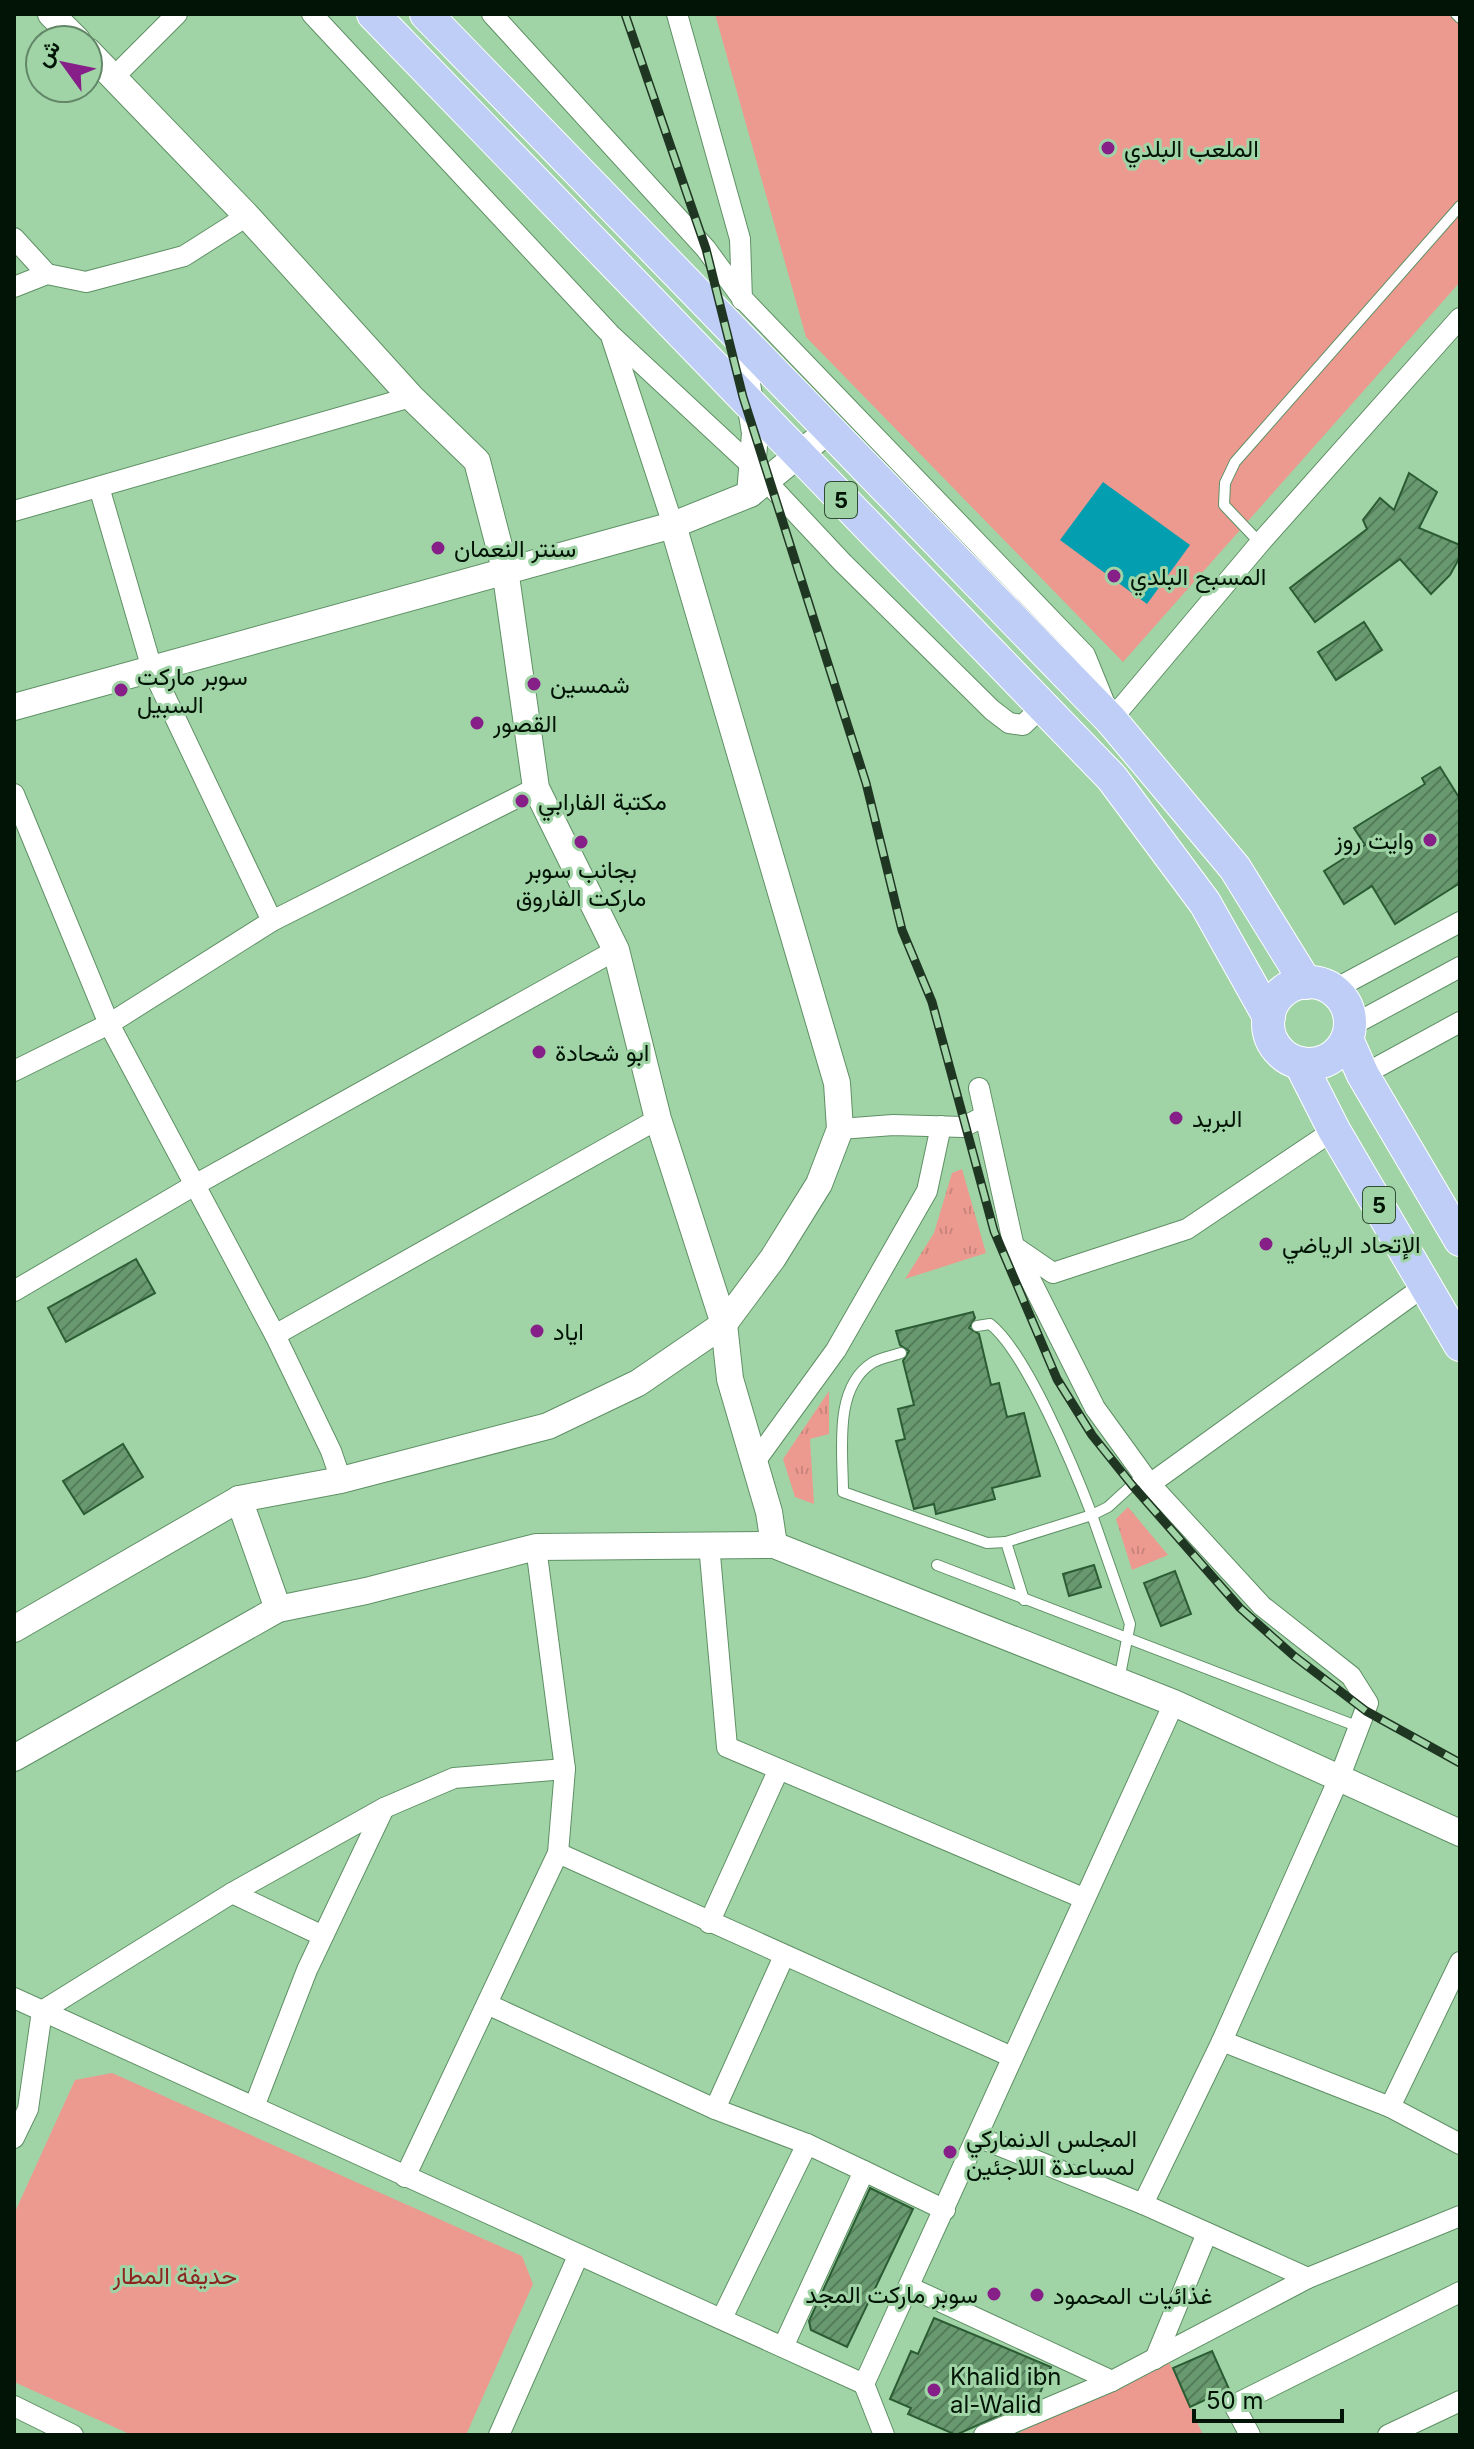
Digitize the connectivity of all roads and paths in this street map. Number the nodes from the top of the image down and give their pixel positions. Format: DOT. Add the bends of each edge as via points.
graph roads {
  1 [pos="177,14"];
  2 [pos="312,14"];
  3 [pos="373,14"];
  4 [pos="426,14"];
  5 [pos="492,14"];
  6 [pos="677,14"];
  7 [pos="104,67"];
  8 [pos="114,77"];
  9 [pos="1460,206"];
  10 [pos="247,216"];
  11 [pos="14,238"];
  12 [pos="47,274"];
  13 [pos="14,287"];
  14 [pos="742,298"];
  15 [pos="1460,318"];
  16 [pos="611,335"];
  17 [pos="740,340"];
  18 [pos="411,397"];
  19 [pos="752,408"];
  20 [pos="829,430"];
  21 [pos="798,457"];
  22 [pos="757,481"];
  23 [pos="99,487"];
  24 [pos="14,511"];
  25 [pos="673,525"];
  26 [pos="1260,543"];
  27 [pos="505,569"];
  28 [pos="152,669"];
  29 [pos="1044,705"];
  30 [pos="14,707"];
  31 [pos="1111,720"];
  32 [pos="536,788"];
  33 [pos="14,794"];
  34 [pos="272,921"];
  35 [pos="1460,922"];
  36 [pos="616,950"];
  37 [pos="1460,967"];
  38 [pos="1319,986"];
  39 [pos="1269,1017"];
  40 [pos="1460,1022"];
  41 [pos="109,1024"];
  42 [pos="1348,1033"];
  43 [pos="1300,1063"];
  44 [pos="14,1071"];
  45 [pos="1363,1075"];
  46 [pos="979,1088"];
  47 [pos="985,1116"];
  48 [pos="658,1119"];
  49 [pos="941,1126"];
  50 [pos="840,1129"];
  51 [pos="1334,1130"];
  52 [pos="193,1186"];
  53 [pos="1460,1240"];
  54 [pos="1014,1247"];
  55 [pos="1426,1285"];
  56 [pos="14,1291"];
  57 [pos="724,1324"];
  58 [pos="977,1326"];
  59 [pos="275,1335"];
  60 [pos="1460,1345"];
  61 [pos="901,1353"];
  62 [pos="754,1463"];
  63 [pos="341,1480"];
  64 [pos="1147,1480"];
  65 [pos="239,1499"];
  66 [pos="1092,1515"];
  67 [pos="1006,1542"];
  68 [pos="709,1544"];
  69 [pos="774,1545"];
  70 [pos="536,1547"];
  71 [pos="937,1565"];
  72 [pos="1024,1600"];
  73 [pos="278,1609"];
  74 [pos="14,1629"];
  75 [pos="1127,1640"];
  76 [pos="1119,1680"];
  77 [pos="1174,1703"];
  78 [pos="1359,1727"];
  79 [pos="14,1758"];
  80 [pos="565,1769"];
  81 [pos="778,1771"];
  82 [pos="1340,1776"];
  83 [pos="384,1808"];
  84 [pos="1460,1833"];
  85 [pos="558,1853"];
  86 [pos="232,1893"];
  87 [pos="1083,1898"];
  88 [pos="709,1923"];
  89 [pos="323,1936"];
  90 [pos="784,1956"];
  91 [pos="1460,1962"];
  92 [pos="14,1998"];
  93 [pos="487,2004"];
  94 [pos="42,2011"];
  95 [pos="1222,2041"];
  96 [pos="1012,2057"];
  97 [pos="254,2107"];
  98 [pos="1390,2107"];
  99 [pos="715,2109"];
  100 [pos="978,2137"];
  101 [pos="14,2138"];
  102 [pos="807,2144"];
  103 [pos="1460,2144"];
  104 [pos="864,2171"];
  105 [pos="405,2177"];
  106 [pos="1143,2204"];
  107 [pos="945,2210"];
  108 [pos="1460,2216"];
  109 [pos="1207,2233"];
  110 [pos="578,2256"];
  111 [pos="1308,2278"];
  112 [pos="909,2287"];
  113 [pos="1460,2292"];
  114 [pos="722,2318"];
  115 [pos="783,2347"];
  116 [pos="1155,2359"];
  117 [pos="1112,2381"];
  118 [pos="864,2384"];
  119 [pos="1460,2401"];
  120 [pos="14,2406"];
  121 [pos="64,2433"];
  122 [pos="499,2435"];
  123 [pos="884,2435"];
  124 [pos="984,2435"];
  125 [pos="1250,2435"];
  126 [pos="1388,2435"];
  1 -- 8 [label="street"];
  2 -- 16 [label="street"];
  3 -- 19 [label="main road, 5"];
  4 -- 17 [label="main road, 5"];
  5 -- 14 [label="street" via="706,249"];
  6 -- 14 [label="street" via="740,239"];
  7 -- 8 [label="street"];
  8 -- 10 [label="street"];
  9 -- 26 [label="lane" via="1235,462 1225,483 1224,505"];
  10 -- 12 [label="street" via="184,256 86,282"];
  10 -- 18 [label="street"];
  11 -- 12 [label="street"];
  12 -- 13 [label="street"];
  14 -- 17 [label="street"];
  14 -- 31 [label="street" via="1085,655"];
  15 -- 26 [label="street"];
  16 -- 22 [label="street"];
  16 -- 25 [label="street"];
  17 -- 19 [label="street"];
  17 -- 20 [label="main road, 5"];
  18 -- 23 [label="street"];
  18 -- 27 [label="street" via="477,461"];
  19 -- 21 [label="main road, 5"];
  19 -- 22 [label="street"];
  20 -- 21 [label="street"];
  20 -- 31 [label="main road, 5"];
  21 -- 22 [label="street"];
  21 -- 29 [label="main road, 5"];
  22 -- 25 [label="street"];
  22 -- 29 [label="street" via="992,710 1009,723 1023,725"];
  23 -- 24 [label="street"];
  23 -- 28 [label="street"];
  25 -- 27 [label="street"];
  25 -- 50 [label="street" via="837,1083"];
  26 -- 31 [label="street"];
  27 -- 28 [label="street"];
  27 -- 32 [label="street"];
  28 -- 30 [label="street"];
  28 -- 34 [label="street"];
  29 -- 39 [label="main road, 5" via="1112,778 1205,903"];
  31 -- 38 [label="main road, 5" via="1235,868"];
  32 -- 34 [label="street"];
  32 -- 36 [label="street"];
  33 -- 41 [label="street"];
  34 -- 41 [label="street"];
  35 -- 38 [label="street"];
  36 -- 48 [label="street"];
  36 -- 52 [label="street"];
  37 -- 42 [label="street"];
  38 -- 39 [label="main road" via="1281,994"];
  38 -- 42 [label="main road" via="1343,1000"];
  39 -- 43 [label="main road" via="1272,1041 1288,1059"];
  40 -- 45 [label="street"];
  41 -- 44 [label="street"];
  41 -- 52 [label="street"];
  42 -- 43 [label="main road" via="1332,1057"];
  42 -- 45 [label="main road, 5"];
  43 -- 51 [label="main road, 5"];
  45 -- 53 [label="main road, 5"];
  46 -- 47 [label="street"];
  47 -- 49 [label="street" via="963,1127"];
  47 -- 54 [label="street"];
  48 -- 57 [label="street"];
  48 -- 59 [label="street"];
  49 -- 50 [label="street"];
  49 -- 62 [label="street" via="927,1191 836,1350"];
  50 -- 57 [label="street" via="819,1184"];
  51 -- 54 [label="street" via="1187,1229 1053,1273"];
  51 -- 55 [label="main road, 5"];
  52 -- 56 [label="street"];
  52 -- 59 [label="street"];
  54 -- 64 [label="street" via="1095,1408"];
  55 -- 60 [label="main road, 5"];
  55 -- 64 [label="street"];
  57 -- 62 [label="street" via="730,1379"];
  57 -- 63 [label="street" via="638,1383 548,1426"];
  58 -- 66 [label="lane" via="990,1324 999,1331 1066,1448"];
  59 -- 63 [label="street"];
  61 -- 67 [label="lane" via="873,1362 852,1382 842,1429 843,1492 987,1543"];
  62 -- 69 [label="street"];
  63 -- 65 [label="street"];
  64 -- 66 [label="lane"];
  64 -- 78 [label="street" via="1262,1606 1351,1676 1368,1703"];
  65 -- 73 [label="street"];
  65 -- 74 [label="street"];
  66 -- 67 [label="lane"];
  66 -- 75 [label="lane" via="1130,1624"];
  67 -- 72 [label="lane"];
  68 -- 69 [label="street"];
  68 -- 70 [label="street"];
  68 -- 81 [label="street" via="727,1747"];
  69 -- 76 [label="street"];
  70 -- 73 [label="street"];
  70 -- 80 [label="street"];
  71 -- 72 [label="lane"];
  72 -- 75 [label="lane"];
  73 -- 79 [label="street"];
  75 -- 76 [label="lane"];
  75 -- 78 [label="lane"];
  76 -- 77 [label="street"];
  77 -- 82 [label="street"];
  77 -- 87 [label="street"];
  78 -- 82 [label="street"];
  80 -- 83 [label="street" via="454,1778"];
  80 -- 85 [label="street"];
  81 -- 87 [label="street"];
  81 -- 88 [label="street"];
  82 -- 84 [label="street"];
  82 -- 95 [label="street"];
  83 -- 86 [label="street"];
  83 -- 89 [label="street"];
  85 -- 88 [label="street"];
  85 -- 93 [label="street"];
  86 -- 89 [label="street"];
  86 -- 94 [label="street"];
  87 -- 96 [label="street"];
  88 -- 90 [label="street"];
  89 -- 97 [label="street"];
  90 -- 96 [label="street"];
  90 -- 99 [label="street"];
  91 -- 98 [label="street"];
  92 -- 94 [label="street"];
  93 -- 99 [label="street"];
  93 -- 105 [label="street"];
  94 -- 97 [label="street"];
  94 -- 101 [label="street" via="28,2109"];
  95 -- 98 [label="street"];
  95 -- 106 [label="street"];
  96 -- 100 [label="street"];
  97 -- 105 [label="street"];
  98 -- 103 [label="street"];
  99 -- 102 [label="street"];
  100 -- 106 [label="street"];
  100 -- 107 [label="street"];
  102 -- 104 [label="street"];
  102 -- 114 [label="street"];
  104 -- 107 [label="street"];
  104 -- 115 [label="street"];
  105 -- 110 [label="street"];
  106 -- 109 [label="street"];
  107 -- 112 [label="street"];
  108 -- 111 [label="street"];
  109 -- 111 [label="street"];
  109 -- 116 [label="street"];
  110 -- 114 [label="street"];
  110 -- 122 [label="street"];
  111 -- 116 [label="street"];
  112 -- 117 [label="street"];
  112 -- 118 [label="street"];
  113 -- 125 [label="street" via="1234,2405"];
  114 -- 115 [label="street"];
  115 -- 118 [label="street"];
  116 -- 117 [label="street"];
  117 -- 124 [label="street"];
  118 -- 123 [label="street"];
  119 -- 126 [label="street"];
  120 -- 121 [label="street"];
}
